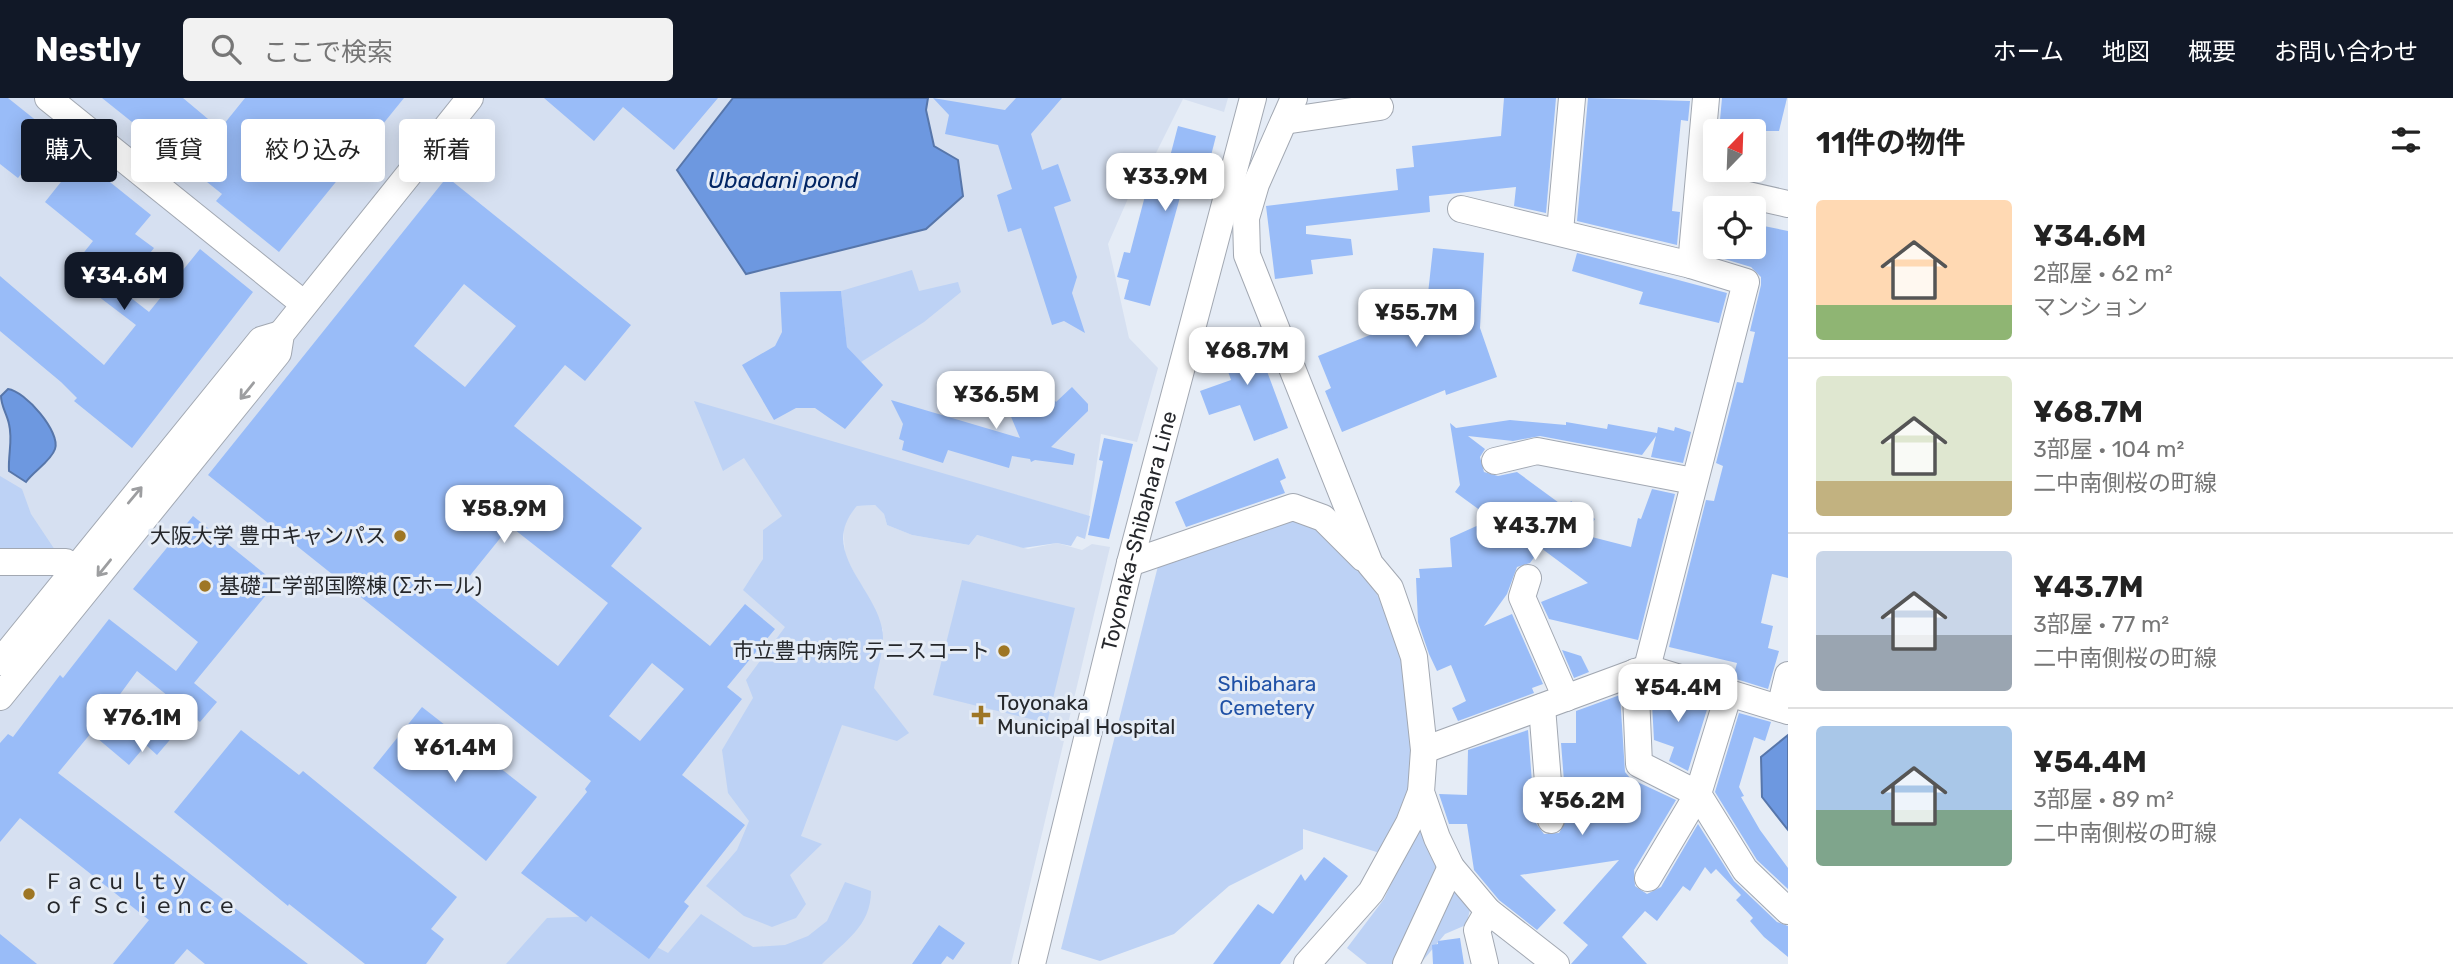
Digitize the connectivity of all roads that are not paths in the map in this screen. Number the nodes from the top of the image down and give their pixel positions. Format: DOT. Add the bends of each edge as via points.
graph roads {
  1 [pos="48,98"];
  2 [pos="470,98"];
  3 [pos="1252,98"];
  4 [pos="1572,98"];
  5 [pos="1706,98"];
  6 [pos="1380,107"];
  7 [pos="1289,109"];
  8 [pos="1699,184"];
  9 [pos="1788,204"];
  10 [pos="1461,209"];
  11 [pos="1560,231"];
  12 [pos="1691,265"];
  13 [pos="304,304"];
  14 [pos="281,334"];
  15 [pos="1495,461"];
  16 [pos="1693,481"];
  17 [pos="0,562"];
  18 [pos="1130,563"];
  19 [pos="1370,564"];
  20 [pos="75,569"];
  21 [pos="1528,578"];
  22 [pos="0,662"];
  23 [pos="1641,670"];
  24 [pos="1788,675"];
  25 [pos="1729,693"];
  26 [pos="0,697"];
  27 [pos="1554,702"];
  28 [pos="1784,709"];
  29 [pos="1424,750"];
  30 [pos="1421,792"];
  31 [pos="1698,794"];
  32 [pos="1551,820"];
  33 [pos="1451,867"];
  34 [pos="1648,878"];
  35 [pos="1488,911"];
  36 [pos="1788,911"];
  37 [pos="1032,964"];
  38 [pos="1307,964"];
  39 [pos="1406,964"];
  40 [pos="1485,964"];
  41 [pos="1556,964"];
  1 -- 13 [label="street"];
  2 -- 13 [label="street"];
  3 -- 18 [label="street, Toyonaka-Shibahara Line"];
  4 -- 11 [label="street"];
  5 -- 8 [label="street"];
  6 -- 7 [label="street"];
  7 -- 19 [label="street" via="1246,218 1247,255"];
  8 -- 9 [label="street"];
  8 -- 12 [label="street"];
  10 -- 11 [label="street"];
  11 -- 12 [label="street"];
  12 -- 16 [label="street" via="1746,282"];
  13 -- 14 [label="street"];
  20 -- 14 [label="street, one-way" via="261,340"];
  14 -- 26 [label="street, one-way" via="278,353"];
  15 -- 16 [label="street" via="1537,451"];
  16 -- 23 [label="street"];
  17 -- 20 [label="street" via="66,562"];
  18 -- 19 [label="street" via="1293,507 1323,519"];
  18 -- 37 [label="street, Toyonaka-Shibahara Line"];
  19 -- 29 [label="street" via="1390,588 1414,657"];
  20 -- 22 [label="street"];
  21 -- 27 [label="street" via="1522,597"];
  23 -- 25 [label="street"];
  23 -- 27 [label="street"];
  23 -- 31 [label="street" via="1639,764"];
  24 -- 28 [label="street"];
  25 -- 28 [label="street"];
  25 -- 31 [label="street"];
  27 -- 29 [label="street"];
  27 -- 32 [label="street"];
  29 -- 30 [label="street"];
  30 -- 33 [label="street"];
  30 -- 38 [label="street" via="1371,892"];
  31 -- 34 [label="street"];
  31 -- 36 [label="street" via="1745,870"];
  33 -- 35 [label="street"];
  33 -- 39 [label="street"];
  35 -- 40 [label="street" via="1477,930"];
  35 -- 41 [label="street"];
}
